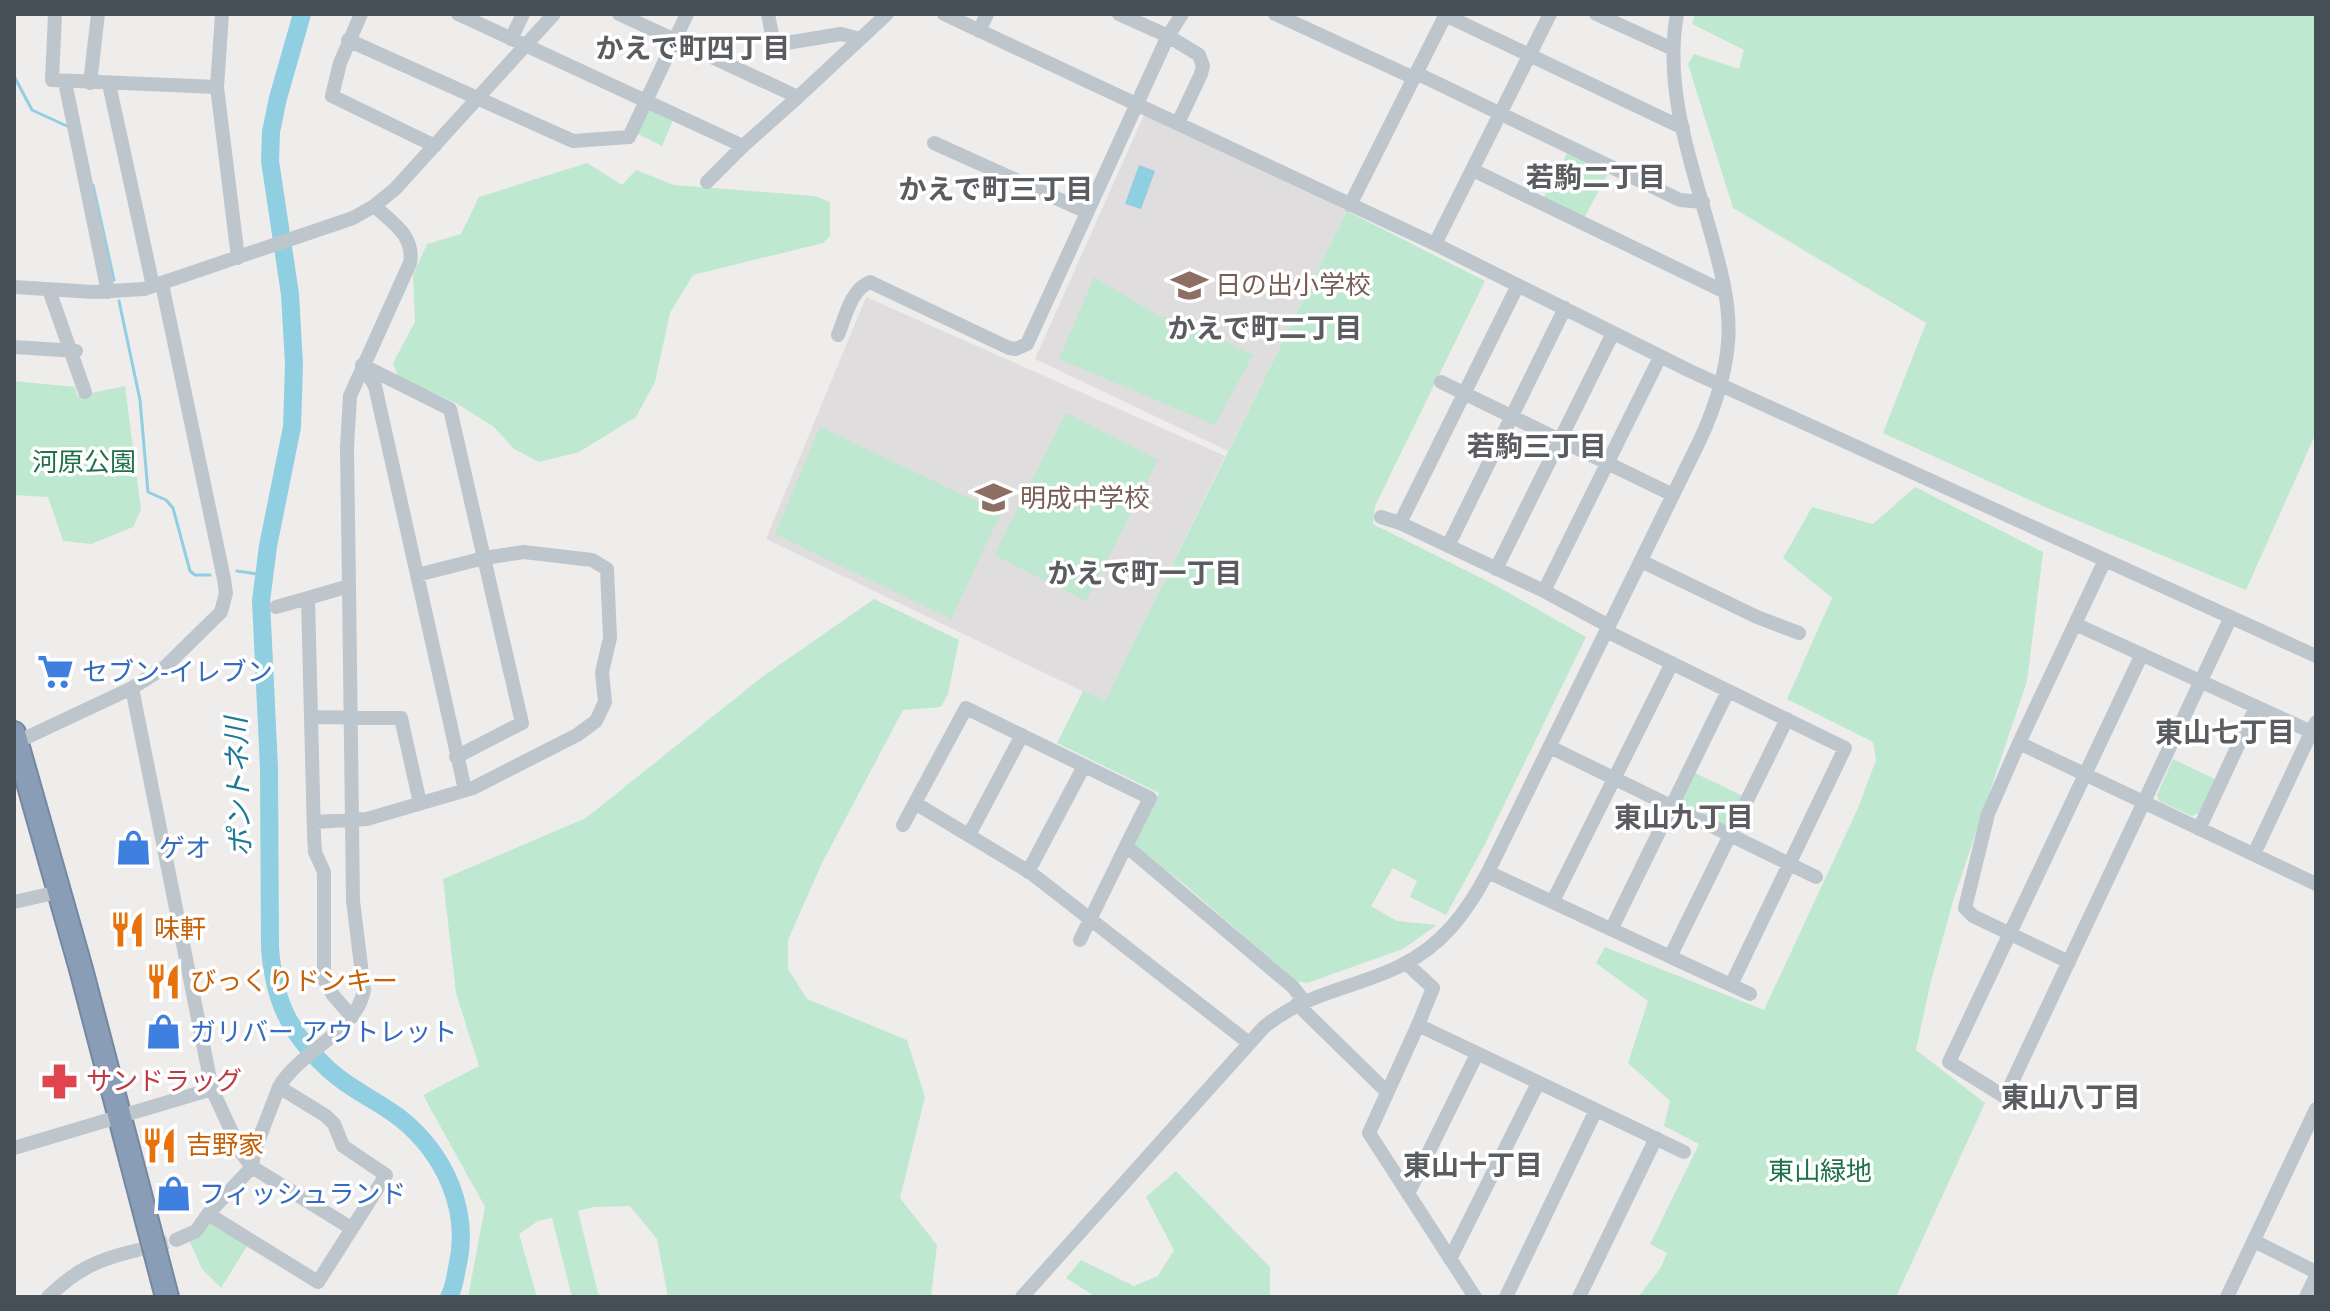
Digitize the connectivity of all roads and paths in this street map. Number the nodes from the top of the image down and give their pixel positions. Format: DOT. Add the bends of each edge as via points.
graph roads {
  1 [pos="55,14"];
  2 [pos="98,14"];
  3 [pos="222,14"];
  4 [pos="361,14"];
  5 [pos="458,14"];
  6 [pos="523,14"];
  7 [pos="554,14"];
  8 [pos="619,14"];
  9 [pos="687,14"];
  10 [pos="768,14"];
  11 [pos="887,14"];
  12 [pos="944,14"];
  13 [pos="987,14"];
  14 [pos="1119,14"];
  15 [pos="1182,14"];
  16 [pos="1275,14"];
  17 [pos="1446,14"];
  18 [pos="1550,14"];
  19 [pos="1596,14"];
  20 [pos="1677,14"];
  21 [pos="979,31"];
  22 [pos="1168,36"];
  23 [pos="860,39"];
  24 [pos="348,40"];
  25 [pos="675,41"];
  26 [pos="518,42"];
  27 [pos="1673,49"];
  28 [pos="1530,55"];
  29 [pos="1415,75"];
  30 [pos="65,82"];
  31 [pos="90,83"];
  32 [pos="109,84"];
  33 [pos="217,87"];
  34 [pos="798,97"];
  35 [pos="477,99"];
  36 [pos="646,102"];
  37 [pos="1136,104"];
  38 [pos="1502,114"];
  39 [pos="1178,123"];
  40 [pos="1683,128"];
  41 [pos="934,143"];
  42 [pos="435,146"];
  43 [pos="743,146"];
  44 [pos="1473,170"];
  45 [pos="707,182"];
  46 [pos="1703,202"];
  47 [pos="1350,205"];
  48 [pos="374,206"];
  49 [pos="1087,212"];
  50 [pos="1435,244"];
  51 [pos="238,258"];
  52 [pos="157,285"];
  53 [pos="1518,285"];
  54 [pos="14,287"];
  55 [pos="49,290"];
  56 [pos="108,292"];
  57 [pos="1725,292"];
  58 [pos="1565,308"];
  59 [pos="1613,333"];
  60 [pos="838,335"];
  61 [pos="14,347"];
  62 [pos="76,351"];
  63 [pos="1660,357"];
  64 [pos="362,365"];
  65 [pos="1441,382"];
  66 [pos="1721,384"];
  67 [pos="85,392"];
  68 [pos="1464,392"];
  69 [pos="1511,415"];
  70 [pos="1560,440"];
  71 [pos="1609,464"];
  72 [pos="1673,495"];
  73 [pos="1381,517"];
  74 [pos="1400,523"];
  75 [pos="1448,546"];
  76 [pos="484,558"];
  77 [pos="2105,560"];
  78 [pos="1641,561"];
  79 [pos="1496,569"];
  80 [pos="417,575"];
  81 [pos="349,586"];
  82 [pos="1544,591"];
  83 [pos="308,598"];
  84 [pos="276,607"];
  85 [pos="2231,617"];
  86 [pos="2075,624"];
  87 [pos="1608,629"];
  88 [pos="1799,633"];
  89 [pos="2142,654"];
  90 [pos="2316,656"];
  91 [pos="1672,663"];
  92 [pos="2202,681"];
  93 [pos="132,688"];
  94 [pos="1728,691"];
  95 [pos="2256,707"];
  96 [pos="351,716"];
  97 [pos="312,717"];
  98 [pos="1787,719"];
  99 [pos="2314,729"];
  100 [pos="1022,735"];
  101 [pos="16,738"];
  102 [pos="2019,743"];
  103 [pos="1550,747"];
  104 [pos="456,757"];
  105 [pos="1084,766"];
  106 [pos="2085,775"];
  107 [pos="1614,778"];
  108 [pos="465,790"];
  109 [pos="420,803"];
  110 [pos="915,803"];
  111 [pos="2144,803"];
  112 [pos="1671,807"];
  113 [pos="354,821"];
  114 [pos="314,822"];
  115 [pos="903,825"];
  116 [pos="2199,829"];
  117 [pos="969,835"];
  118 [pos="1730,836"];
  119 [pos="1126,846"];
  120 [pos="2254,854"];
  121 [pos="1789,865"];
  122 [pos="1028,872"];
  123 [pos="1488,872"];
  124 [pos="1816,877"];
  125 [pos="2316,884"];
  126 [pos="58,892"];
  127 [pos="1553,901"];
  128 [pos="14,902"];
  129 [pos="1090,919"];
  130 [pos="1612,928"];
  131 [pos="2010,934"];
  132 [pos="1080,940"];
  133 [pos="1671,955"];
  134 [pos="2069,962"];
  135 [pos="1406,963"];
  136 [pos="1731,985"];
  137 [pos="1750,994"];
  138 [pos="1301,1003"];
  139 [pos="352,1017"];
  140 [pos="1418,1025"];
  141 [pos="1249,1043"];
  142 [pos="1477,1054"];
  143 [pos="1538,1083"];
  144 [pos="279,1087"];
  145 [pos="212,1089"];
  146 [pos="1387,1092"];
  147 [pos="2316,1109"];
  148 [pos="1596,1110"];
  149 [pos="120,1115"];
  150 [pos="1656,1138"];
  151 [pos="2310,1138"];
  152 [pos="14,1148"];
  153 [pos="1684,1152"];
  154 [pos="252,1167"];
  155 [pos="1408,1194"];
  156 [pos="208,1214"];
  157 [pos="351,1228"];
  158 [pos="176,1240"];
  159 [pos="2254,1241"];
  160 [pos="134,1251"];
  161 [pos="1450,1259"];
  162 [pos="2316,1274"];
  163 [pos="48,1297"];
  164 [pos="167,1297"];
  165 [pos="1022,1297"];
  166 [pos="1475,1297"];
  167 [pos="1506,1297"];
  168 [pos="1579,1297"];
  169 [pos="2227,1297"];
  170 [pos="2306,1297"];
  1 -- 30 [label="street" via="52,80"];
  2 -- 31 [label="street"];
  3 -- 33 [label="street"];
  4 -- 24 [label="street"];
  5 -- 26 [label="street"];
  6 -- 26 [label="street"];
  7 -- 26 [label="street"];
  8 -- 25 [label="street"];
  9 -- 25 [label="street"];
  10 -- 23 [label="street" via="774,45 841,34"];
  11 -- 23 [label="street"];
  12 -- 21 [label="street"];
  13 -- 21 [label="street"];
  14 -- 22 [label="street"];
  15 -- 22 [label="street"];
  16 -- 29 [label="street"];
  17 -- 28 [label="street"];
  17 -- 29 [label="street"];
  18 -- 28 [label="street"];
  19 -- 27 [label="street"];
  20 -- 27 [label="street"];
  21 -- 37 [label="street"];
  22 -- 37 [label="street"];
  22 -- 39 [label="street" via="1199,55 1203,66"];
  23 -- 34 [label="street"];
  24 -- 35 [label="street"];
  24 -- 42 [label="street" via="332,96"];
  25 -- 34 [label="street"];
  25 -- 36 [label="street"];
  26 -- 35 [label="street"];
  26 -- 36 [label="street"];
  27 -- 40 [label="street"];
  28 -- 38 [label="street"];
  28 -- 40 [label="street"];
  29 -- 38 [label="street"];
  29 -- 47 [label="street"];
  30 -- 31 [label="street"];
  30 -- 56 [label="street"];
  31 -- 32 [label="street"];
  32 -- 33 [label="street"];
  32 -- 52 [label="street"];
  33 -- 51 [label="street"];
  34 -- 43 [label="street"];
  35 -- 36 [label="street" via="573,141 629,137"];
  35 -- 42 [label="street"];
  36 -- 43 [label="street"];
  37 -- 39 [label="street"];
  37 -- 49 [label="street"];
  38 -- 44 [label="street"];
  38 -- 46 [label="street" via="1680,200"];
  39 -- 47 [label="street"];
  40 -- 46 [label="street"];
  41 -- 49 [label="street"];
  42 -- 48 [label="street"];
  43 -- 45 [label="street"];
  44 -- 50 [label="street"];
  44 -- 57 [label="street"];
  46 -- 57 [label="street"];
  47 -- 50 [label="street"];
  48 -- 51 [label="street" via="345,222"];
  48 -- 64 [label="street" via="406,237 412,256"];
  49 -- 60 [label="street" via="1022,348 1009,348 870,282 855,295"];
  50 -- 53 [label="street"];
  51 -- 52 [label="street"];
  52 -- 56 [label="street"];
  52 -- 93 [label="street" via="226,593 215,620 165,667"];
  53 -- 58 [label="street"];
  53 -- 68 [label="street"];
  54 -- 55 [label="street"];
  55 -- 56 [label="street"];
  55 -- 62 [label="street"];
  57 -- 66 [label="street" via="1728,341"];
  58 -- 59 [label="street"];
  58 -- 69 [label="street"];
  59 -- 63 [label="street"];
  59 -- 70 [label="street"];
  61 -- 62 [label="street"];
  62 -- 67 [label="street"];
  63 -- 66 [label="street"];
  63 -- 71 [label="street"];
  64 -- 76 [label="street" via="450,409"];
  64 -- 80 [label="street" via="375,386"];
  64 -- 81 [label="street" via="348,405"];
  65 -- 68 [label="street"];
  66 -- 72 [label="street"];
  66 -- 77 [label="street"];
  68 -- 69 [label="street"];
  68 -- 74 [label="street"];
  69 -- 70 [label="street"];
  69 -- 75 [label="street"];
  70 -- 71 [label="street"];
  70 -- 79 [label="street"];
  71 -- 72 [label="street"];
  71 -- 82 [label="street"];
  72 -- 78 [label="street"];
  73 -- 74 [label="street"];
  74 -- 75 [label="street"];
  75 -- 79 [label="street"];
  76 -- 80 [label="street"];
  76 -- 104 [label="street" via="522,723"];
  76 -- 108 [label="street" via="524,552 592,560 607,569 610,638 602,672 605,702 596,721 577,735"];
  77 -- 85 [label="street"];
  77 -- 86 [label="street"];
  78 -- 87 [label="street"];
  78 -- 88 [label="street"];
  79 -- 82 [label="street"];
  80 -- 104 [label="street"];
  81 -- 83 [label="street"];
  81 -- 96 [label="street"];
  82 -- 87 [label="street"];
  83 -- 84 [label="street"];
  83 -- 97 [label="street"];
  85 -- 90 [label="street"];
  85 -- 92 [label="street"];
  86 -- 89 [label="street"];
  86 -- 102 [label="street"];
  87 -- 91 [label="street"];
  87 -- 103 [label="street"];
  89 -- 92 [label="street"];
  89 -- 106 [label="street"];
  91 -- 94 [label="street"];
  91 -- 107 [label="street"];
  92 -- 95 [label="street"];
  92 -- 111 [label="street"];
  93 -- 101 [label="street"];
  93 -- 145 [label="street"];
  94 -- 98 [label="street"];
  94 -- 112 [label="street"];
  95 -- 99 [label="street"];
  95 -- 116 [label="street"];
  96 -- 97 [label="street"];
  96 -- 109 [label="street" via="401,718"];
  96 -- 113 [label="street"];
  97 -- 114 [label="street"];
  98 -- 118 [label="street"];
  98 -- 121 [label="street" via="1845,748"];
  99 -- 120 [label="street"];
  100 -- 105 [label="street"];
  100 -- 110 [label="street" via="966,708"];
  100 -- 117 [label="street"];
  101 -- 126 [label="highway"];
  102 -- 106 [label="street"];
  102 -- 131 [label="street" via="1988,814 1964,902 1968,912"];
  103 -- 107 [label="street"];
  103 -- 123 [label="street"];
  104 -- 108 [label="street"];
  105 -- 119 [label="street" via="1150,798"];
  105 -- 122 [label="street"];
  106 -- 111 [label="street"];
  106 -- 131 [label="street"];
  107 -- 112 [label="street"];
  107 -- 127 [label="street"];
  108 -- 109 [label="street"];
  109 -- 113 [label="street"];
  110 -- 115 [label="street"];
  110 -- 117 [label="street"];
  111 -- 116 [label="street"];
  111 -- 134 [label="street"];
  112 -- 118 [label="street"];
  112 -- 130 [label="street"];
  113 -- 114 [label="street"];
  113 -- 139 [label="street" via="354,924 364,990"];
  114 -- 139 [label="street" via="315,852 324,872 324,979"];
  116 -- 120 [label="street"];
  117 -- 122 [label="street"];
  118 -- 121 [label="street"];
  118 -- 133 [label="street"];
  119 -- 129 [label="street"];
  119 -- 138 [label="street" via="1293,987"];
  120 -- 125 [label="street"];
  121 -- 124 [label="street"];
  121 -- 136 [label="street"];
  122 -- 129 [label="street"];
  123 -- 127 [label="street"];
  123 -- 135 [label="street" via="1449,931"];
  126 -- 128 [label="street"];
  126 -- 149 [label="highway"];
  127 -- 130 [label="street"];
  129 -- 132 [label="street"];
  129 -- 141 [label="street"];
  130 -- 133 [label="street"];
  131 -- 134 [label="street"];
  131 -- 134 [label="street" via="1949,1062 2005,1097"];
  133 -- 136 [label="street"];
  135 -- 138 [label="street"];
  135 -- 140 [label="street" via="1433,988"];
  136 -- 137 [label="street"];
  138 -- 141 [label="street"];
  138 -- 146 [label="street"];
  139 -- 144 [label="street" via="299,1062"];
  140 -- 142 [label="street"];
  140 -- 146 [label="street"];
  141 -- 165 [label="street"];
  142 -- 143 [label="street"];
  142 -- 155 [label="street"];
  143 -- 148 [label="street"];
  143 -- 161 [label="street"];
  144 -- 154 [label="street"];
  144 -- 157 [label="street" via="326,1116 343,1146 386,1175"];
  145 -- 149 [label="street"];
  145 -- 154 [label="street"];
  146 -- 155 [label="street" via="1369,1133"];
  147 -- 151 [label="street"];
  148 -- 150 [label="street"];
  148 -- 167 [label="street"];
  149 -- 152 [label="street"];
  149 -- 164 [label="highway"];
  150 -- 153 [label="street"];
  150 -- 168 [label="street"];
  151 -- 159 [label="street"];
  154 -- 156 [label="street"];
  154 -- 157 [label="street"];
  155 -- 161 [label="street"];
  156 -- 157 [label="street" via="318,1282"];
  156 -- 158 [label="street" via="196,1231"];
  159 -- 162 [label="street"];
  159 -- 169 [label="street"];
  160 -- 163 [label="street" via="86,1266"];
  161 -- 166 [label="street"];
  162 -- 170 [label="street"];
}
